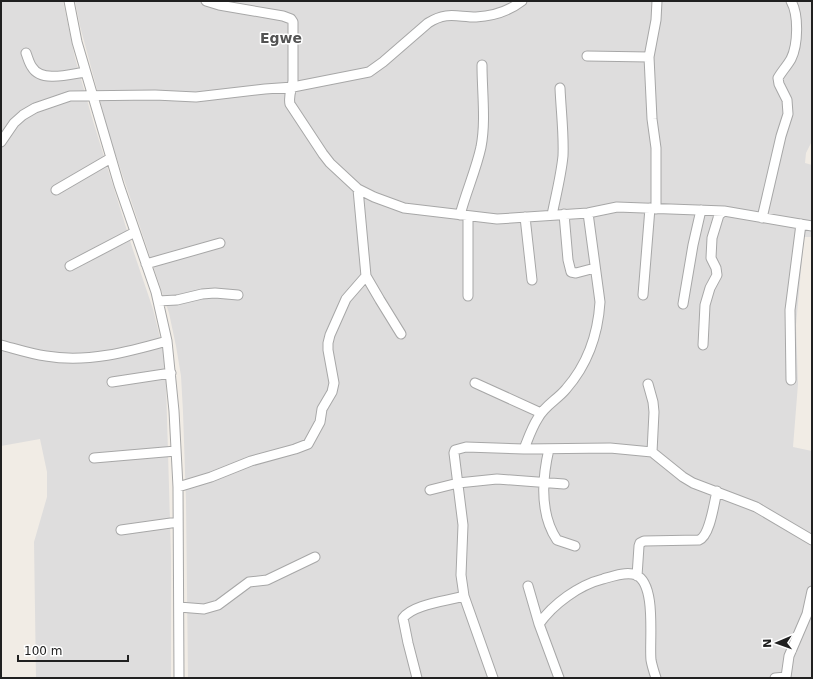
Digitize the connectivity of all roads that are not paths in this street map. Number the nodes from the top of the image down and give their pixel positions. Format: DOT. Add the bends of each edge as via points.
graph roads {
  1 [pos="69,1"];
  2 [pos="206,1"];
  3 [pos="522,1"];
  4 [pos="657,1"];
  5 [pos="791,1"];
  6 [pos="26,53"];
  7 [pos="587,56"];
  8 [pos="649,57"];
  9 [pos="482,65"];
  10 [pos="85,72"];
  11 [pos="293,87"];
  12 [pos="560,88"];
  13 [pos="92,96"];
  14 [pos="1,142"];
  15 [pos="111,158"];
  16 [pos="358,189"];
  17 [pos="56,190"];
  18 [pos="653,208"];
  19 [pos="701,210"];
  20 [pos="724,210"];
  21 [pos="588,213"];
  22 [pos="564,214"];
  23 [pos="464,215"];
  24 [pos="552,215"];
  25 [pos="525,217"];
  26 [pos="762,218"];
  27 [pos="801,224"];
  28 [pos="812,226"];
  29 [pos="135,232"];
  30 [pos="220,243"];
  31 [pos="146,264"];
  32 [pos="70,266"];
  33 [pos="595,268"];
  34 [pos="366,276"];
  35 [pos="532,280"];
  36 [pos="238,295"];
  37 [pos="643,295"];
  38 [pos="468,296"];
  39 [pos="158,301"];
  40 [pos="683,304"];
  41 [pos="401,334"];
  42 [pos="167,341"];
  43 [pos="1,345"];
  44 [pos="703,345"];
  45 [pos="171,373"];
  46 [pos="791,380"];
  47 [pos="112,382"];
  48 [pos="475,383"];
  49 [pos="648,384"];
  50 [pos="541,413"];
  51 [pos="524,449"];
  52 [pos="549,449"];
  53 [pos="176,451"];
  54 [pos="652,452"];
  55 [pos="94,458"];
  56 [pos="544,482"];
  57 [pos="458,483"];
  58 [pos="564,484"];
  59 [pos="178,487"];
  60 [pos="430,490"];
  61 [pos="717,492"];
  62 [pos="178,522"];
  63 [pos="121,530"];
  64 [pos="812,540"];
  65 [pos="575,546"];
  66 [pos="315,557"];
  67 [pos="637,576"];
  68 [pos="528,586"];
  69 [pos="812,591"];
  70 [pos="464,596"];
  71 [pos="179,607"];
  72 [pos="539,624"];
  73 [pos="786,677"];
  74 [pos="179,678"];
  75 [pos="417,678"];
  76 [pos="493,678"];
  77 [pos="559,678"];
  78 [pos="656,678"];
  79 [pos="775,678"];
  1 -- 10 [label="street"];
  2 -- 11 [label="street" via="291,19"];
  3 -- 11 [label="street" via="490,15 444,15 436,18 369,72"];
  4 -- 8 [label="street"];
  5 -- 26 [label="street" via="796,13 796,44 790,60 778,78 787,100 788,114"];
  6 -- 10 [label="street" via="32,68 38,74 57,76"];
  7 -- 8 [label="street"];
  8 -- 18 [label="street" via="656,148"];
  9 -- 23 [label="street" via="484,123"];
  10 -- 13 [label="street"];
  11 -- 13 [label="street" via="196,97"];
  11 -- 16 [label="street" via="289,96 290,104 323,154"];
  12 -- 24 [label="street" via="563,156"];
  13 -- 14 [label="street" via="70,96 35,108 14,123"];
  13 -- 15 [label="street"];
  15 -- 17 [label="street"];
  15 -- 29 [label="street"];
  16 -- 23 [label="street" via="404,208"];
  16 -- 34 [label="street"];
  18 -- 19 [label="street"];
  18 -- 21 [label="street" via="617,207"];
  18 -- 37 [label="street"];
  19 -- 20 [label="street"];
  19 -- 40 [label="street"];
  20 -- 26 [label="street"];
  20 -- 44 [label="street" via="719,215 712,238 711,258 717,275 705,306"];
  21 -- 22 [label="street"];
  21 -- 33 [label="street"];
  22 -- 24 [label="street"];
  22 -- 33 [label="street" via="571,272"];
  23 -- 25 [label="street" via="497,219"];
  23 -- 38 [label="street"];
  24 -- 25 [label="street"];
  25 -- 35 [label="street"];
  26 -- 27 [label="street"];
  27 -- 28 [label="street"];
  27 -- 46 [label="street" via="790,316"];
  29 -- 31 [label="street"];
  29 -- 32 [label="street"];
  30 -- 31 [label="street"];
  31 -- 39 [label="street"];
  33 -- 50 [label="street" via="600,302 594,339 580,371 566,390"];
  34 -- 41 [label="street"];
  34 -- 59 [label="street" via="346,299 330,335 328,350 333,388 308,444 251,460 211,477"];
  36 -- 39 [label="street" via="215,293"];
  39 -- 42 [label="street"];
  42 -- 43 [label="street" via="128,352 66,358 45,356"];
  42 -- 45 [label="street"];
  45 -- 47 [label="street"];
  45 -- 53 [label="street"];
  48 -- 50 [label="street"];
  49 -- 54 [label="street" via="654,412"];
  50 -- 51 [label="street"];
  51 -- 52 [label="street"];
  51 -- 57 [label="street" via="457,448 454,453"];
  52 -- 54 [label="street" via="610,448"];
  52 -- 56 [label="street"];
  53 -- 55 [label="street"];
  53 -- 59 [label="street"];
  54 -- 61 [label="street" via="688,480"];
  56 -- 57 [label="street" via="497,479"];
  56 -- 58 [label="street"];
  56 -- 65 [label="street" via="546,512 553,534 557,540"];
  57 -- 60 [label="street"];
  57 -- 70 [label="street" via="463,525 461,575"];
  59 -- 62 [label="street"];
  61 -- 64 [label="street" via="756,507"];
  61 -- 67 [label="street" via="703,539 640,543"];
  62 -- 63 [label="street"];
  62 -- 71 [label="street"];
  66 -- 71 [label="street" via="267,580 249,582 218,605 204,608"];
  67 -- 72 [label="street" via="617,575 600,579 581,588 563,599"];
  67 -- 78 [label="street" via="647,589 650,604 651,661"];
  68 -- 72 [label="street"];
  69 -- 73 [label="street" via="807,614 789,656"];
  70 -- 75 [label="street" via="429,604 403,618"];
  70 -- 76 [label="street"];
  71 -- 74 [label="street"];
  72 -- 77 [label="street"];
  73 -- 79 [label="street"];
}
